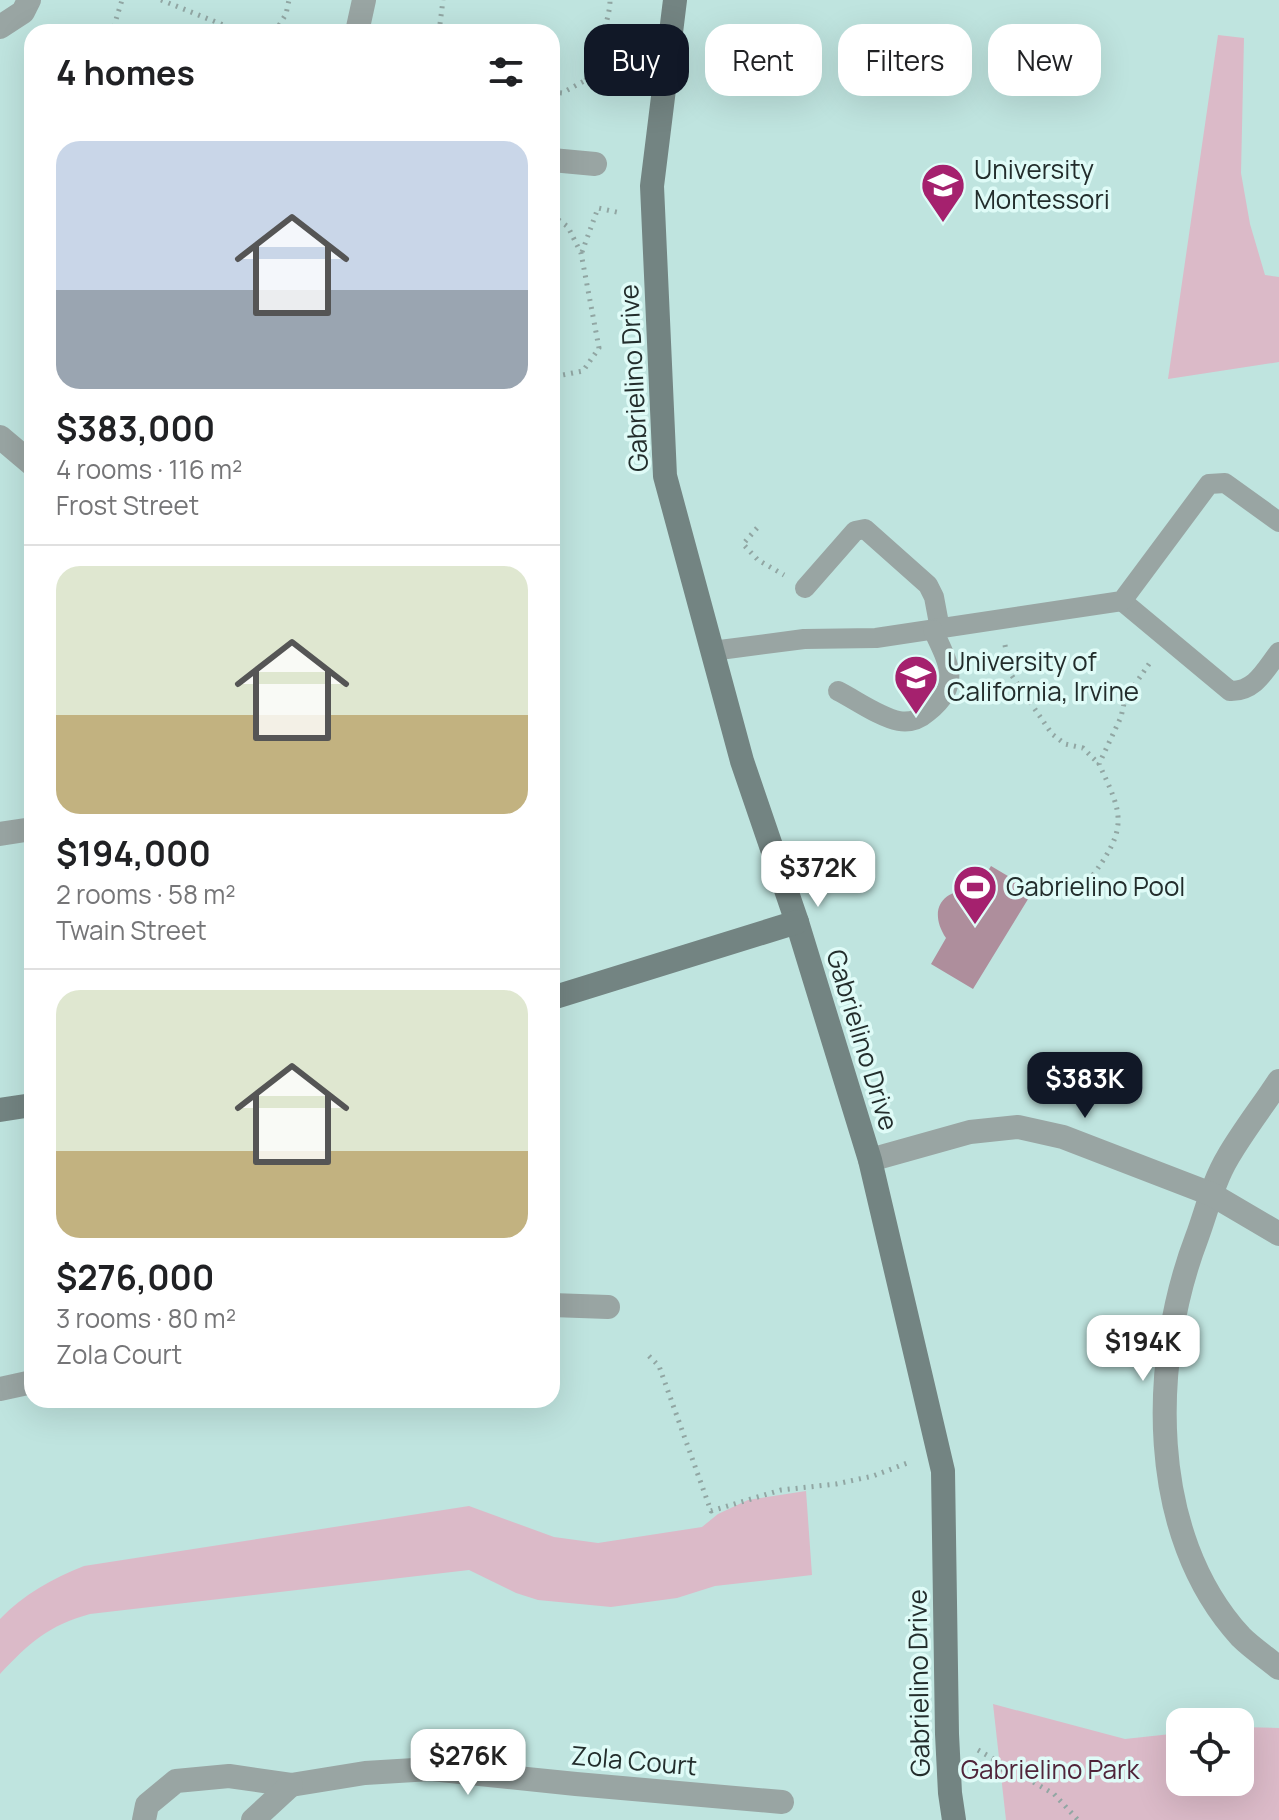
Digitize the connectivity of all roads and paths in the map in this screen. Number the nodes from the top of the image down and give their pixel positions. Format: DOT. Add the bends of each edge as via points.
graph roads {
  1 [pos="29,0"];
  2 [pos="122,0"];
  3 [pos="161,0"];
  4 [pos="289,0"];
  5 [pos="364,0"];
  6 [pos="443,0"];
  7 [pos="610,0"];
  8 [pos="675,0"];
  9 [pos="114,24"];
  10 [pos="221,24"];
  11 [pos="280,24"];
  12 [pos="359,24"];
  13 [pos="440,24"];
  14 [pos="606,24"];
  15 [pos="0,27"];
  16 [pos="584,81"];
  17 [pos="560,93"];
  18 [pos="560,161"];
  19 [pos="595,164"];
  20 [pos="621,213"];
  21 [pos="560,221"];
  22 [pos="581,253"];
  23 [pos="560,375"];
  24 [pos="0,437"];
  25 [pos="24,457"];
  26 [pos="1279,522"];
  27 [pos="757,528"];
  28 [pos="805,588"];
  29 [pos="1122,601"];
  30 [pos="999,619"];
  31 [pos="937,630"];
  32 [pos="1166,638"];
  33 [pos="712,651"];
  34 [pos="1279,652"];
  35 [pos="838,691"];
  36 [pos="1099,764"];
  37 [pos="24,830"];
  38 [pos="0,834"];
  39 [pos="1093,875"];
  40 [pos="797,922"];
  41 [pos="560,996"];
  42 [pos="1279,1081"];
  43 [pos="24,1106"];
  44 [pos="0,1110"];
  45 [pos="870,1160"];
  46 [pos="1211,1194"];
  47 [pos="1279,1234"];
  48 [pos="560,1305"];
  49 [pos="608,1307"];
  50 [pos="649,1356"];
  51 [pos="24,1384"];
  52 [pos="0,1389"];
  53 [pos="910,1462"];
  54 [pos="1279,1668"];
  55 [pos="947,1734"];
  56 [pos="291,1785"];
  57 [pos="782,1802"];
  58 [pos="144,1820"];
  59 [pos="253,1820"];
  60 [pos="954,1820"];
  61 [pos="1078,1820"];
  1 -- 15 [label="street" via="23,12"];
  2 -- 9 [label="path"];
  3 -- 10 [label="path"];
  4 -- 11 [label="path"];
  5 -- 12 [label="street"];
  6 -- 13 [label="path"];
  7 -- 14 [label="path"];
  8 -- 33 [label="street, Gabrielino Drive" via="652,186 665,476"];
  16 -- 17 [label="path"];
  18 -- 19 [label="street"];
  20 -- 22 [label="path" via="598,208"];
  21 -- 22 [label="path"];
  22 -- 23 [label="path" via="599,348 583,371"];
  24 -- 25 [label="street"];
  26 -- 29 [label="lane" via="1225,483 1209,484"];
  27 -- 28 [label="path" via="743,544 758,560"];
  28 -- 31 [label="lane" via="855,531 865,529 928,585"];
  29 -- 30 [label="lane"];
  29 -- 32 [label="lane"];
  30 -- 31 [label="lane"];
  30 -- 36 [label="path" via="1010,673 1030,705 1052,734 1083,748"];
  31 -- 33 [label="lane"];
  31 -- 35 [label="lane" via="950,688 922,717 896,721"];
  32 -- 34 [label="lane" via="1230,691 1252,687"];
  32 -- 36 [label="path" via="1125,699"];
  33 -- 40 [label="street, Gabrielino Drive" via="742,761"];
  36 -- 39 [label="path" via="1119,823 1111,850"];
  37 -- 38 [label="street"];
  40 -- 41 [label="street"];
  40 -- 45 [label="street, Gabrielino Drive"];
  42 -- 46 [label="street" via="1229,1156"];
  43 -- 44 [label="street"];
  45 -- 46 [label="street" via="970,1132 1018,1127 1063,1137"];
  45 -- 55 [label="street, Gabrielino Drive" via="943,1471"];
  46 -- 47 [label="street"];
  46 -- 54 [label="street" via="1179,1291 1169,1351 1166,1461 1182,1534 1207,1587 1242,1638"];
  48 -- 49 [label="street"];
  50 -- 53 [label="path" via="659,1366 711,1511 781,1490 873,1476"];
  51 -- 52 [label="street"];
  55 -- 60 [label="street, Gabrielino Drive"];
  55 -- 61 [label="path" via="1054,1794"];
  56 -- 57 [label="street, Zola Court" via="431,1769"];
  56 -- 58 [label="street, Zola Court" via="229,1776 176,1781 147,1805"];
  56 -- 59 [label="street"];
}
